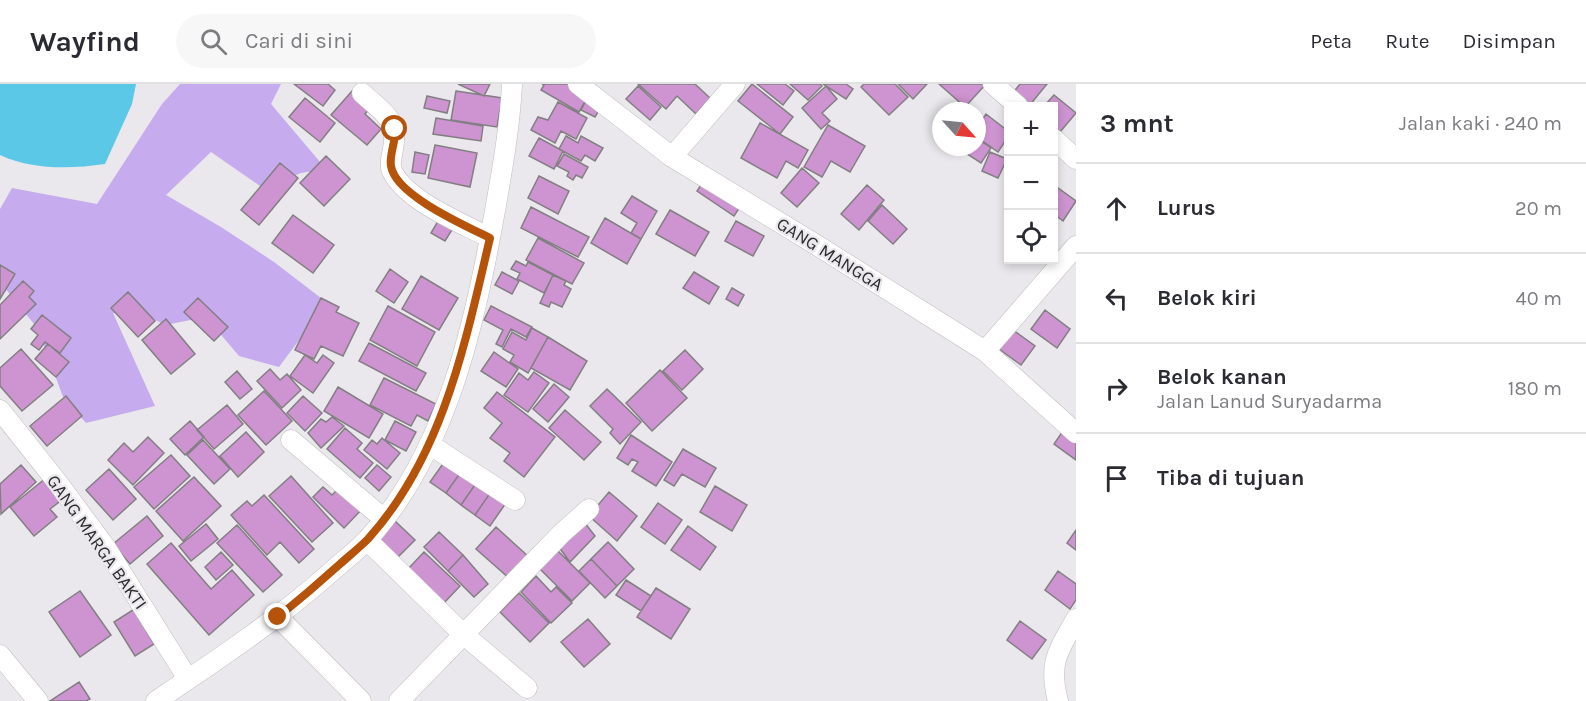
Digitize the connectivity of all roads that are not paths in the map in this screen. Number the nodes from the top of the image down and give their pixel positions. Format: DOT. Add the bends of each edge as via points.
graph roads {
  1 [pos="512,84"];
  2 [pos="578,84"];
  3 [pos="735,84"];
  4 [pos="993,84"];
  5 [pos="362,93"];
  6 [pos="1013,102"];
  7 [pos="1058,143"];
  8 [pos="672,157"];
  9 [pos="1076,159"];
  10 [pos="490,238"];
  11 [pos="1076,246"];
  12 [pos="985,351"];
  13 [pos="0,410"];
  14 [pos="1076,433"];
  15 [pos="291,440"];
  16 [pos="429,444"];
  17 [pos="515,500"];
  18 [pos="589,509"];
  19 [pos="384,519"];
  20 [pos="367,540"];
  21 [pos="278,617"];
  22 [pos="1076,619"];
  23 [pos="463,634"];
  24 [pos="0,655"];
  25 [pos="188,678"];
  26 [pos="527,688"];
  27 [pos="163,699"];
  28 [pos="38,701"];
  29 [pos="361,701"];
  30 [pos="399,701"];
  31 [pos="1058,701"];
  1 -- 10 [label="street"];
  2 -- 8 [label="street, GANG MANGGA"];
  3 -- 8 [label="street"];
  4 -- 6 [label="street"];
  5 -- 10 [label="street" via="390,119 395,129 390,162 397,178 425,204"];
  7 -- 9 [label="street"];
  8 -- 12 [label="street, GANG MANGGA"];
  10 -- 16 [label="street" via="457,374"];
  11 -- 12 [label="street"];
  12 -- 14 [label="street, GANG MANGGA"];
  13 -- 25 [label="street, GANG MARGA BAKTI" via="106,548"];
  15 -- 19 [label="street"];
  16 -- 17 [label="street"];
  16 -- 19 [label="street"];
  18 -- 23 [label="street"];
  19 -- 20 [label="street"];
  20 -- 21 [label="street"];
  20 -- 23 [label="street"];
  21 -- 25 [label="street"];
  21 -- 29 [label="street"];
  22 -- 31 [label="street" via="1059,648 1053,668"];
  23 -- 26 [label="street"];
  23 -- 30 [label="street"];
  24 -- 28 [label="street"];
  25 -- 27 [label="street"];
}
